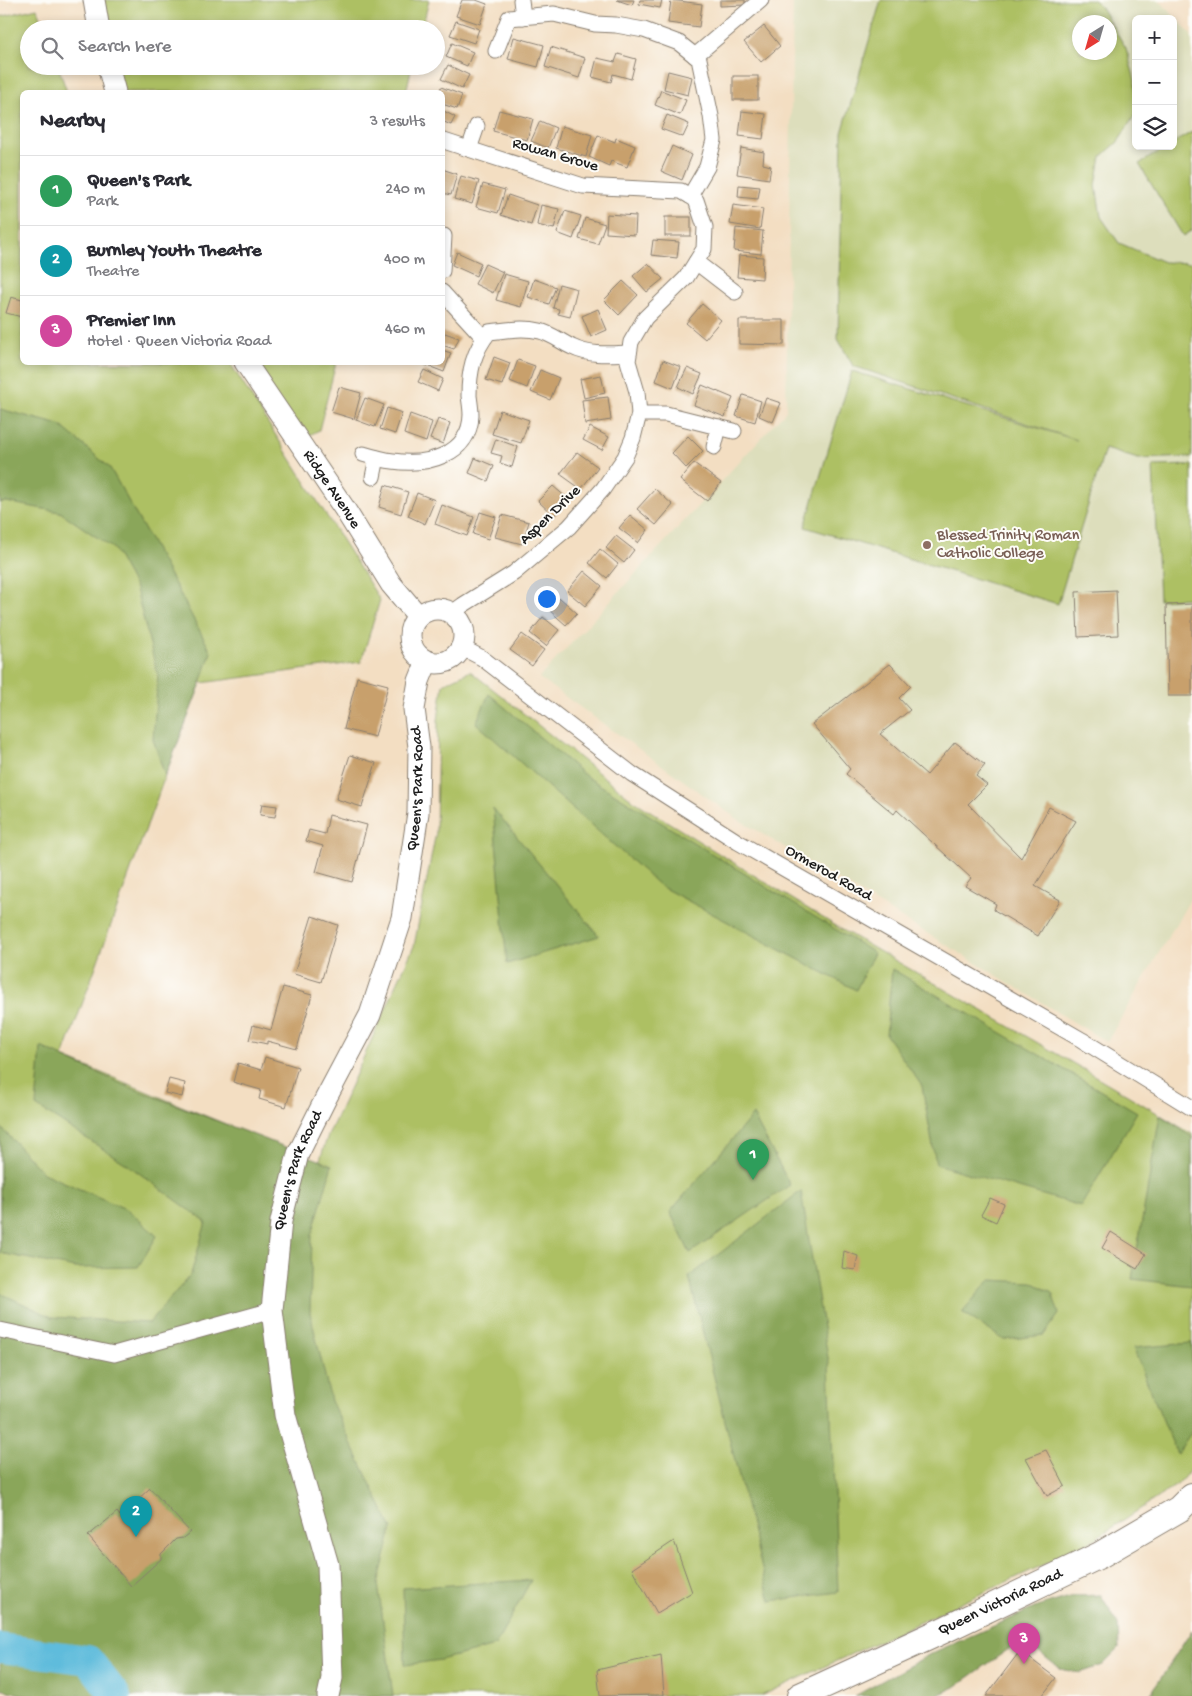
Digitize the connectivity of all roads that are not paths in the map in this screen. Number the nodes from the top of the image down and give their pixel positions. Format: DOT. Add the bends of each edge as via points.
graph roads {
  1 [pos="94,0"];
  2 [pos="521,0"];
  3 [pos="761,0"];
  4 [pos="516,17"];
  5 [pos="97,20"];
  6 [pos="496,51"];
  7 [pos="695,56"];
  8 [pos="110,75"];
  9 [pos="114,90"];
  10 [pos="477,126"];
  11 [pos="445,141"];
  12 [pos="469,149"];
  13 [pos="690,196"];
  14 [pos="696,262"];
  15 [pos="735,292"];
  16 [pos="445,295"];
  17 [pos="484,338"];
  18 [pos="629,353"];
  19 [pos="247,365"];
  20 [pos="640,414"];
  21 [pos="719,427"];
  22 [pos="734,431"];
  23 [pos="714,447"];
  24 [pos="373,478"];
  25 [pos="452,613"];
  26 [pos="418,616"];
  27 [pos="461,648"];
  28 [pos="427,661"];
  29 [pos="1192,1108"];
  30 [pos="272,1310"];
  31 [pos="0,1330"];
  32 [pos="1192,1496"];
  33 [pos="328,1696"];
  34 [pos="800,1696"];
  1 -- 5 [label="street"];
  2 -- 4 [label="street"];
  3 -- 7 [label="street"];
  4 -- 6 [label="street"];
  4 -- 7 [label="street" via="554,14 595,24 644,30 679,43"];
  7 -- 13 [label="street" via="699,59 714,140 707,167"];
  8 -- 9 [label="street"];
  10 -- 12 [label="street"];
  11 -- 12 [label="street, Rowan Grove"];
  12 -- 13 [label="street, Rowan Grove" via="583,186 673,190"];
  13 -- 14 [label="street" via="696,200 705,227 704,249"];
  14 -- 15 [label="street"];
  14 -- 18 [label="street" via="686,278 645,318 631,342"];
  16 -- 17 [label="street"];
  17 -- 18 [label="street" via="489,332 514,329 540,331 593,354"];
  17 -- 24 [label="street" via="478,345 471,372 468,433 456,449 429,460 393,461 370,456"];
  18 -- 20 [label="street, Aspen Drive"];
  19 -- 26 [label="street, Ridge Avenue" via="391,584"];
  20 -- 21 [label="street" via="666,414"];
  20 -- 25 [label="street, Aspen Drive" via="625,457 603,489 569,527 514,573"];
  21 -- 22 [label="street"];
  21 -- 23 [label="street"];
  25 -- 26 [label="street" via="434,609"];
  25 -- 27 [label="street" via="462,625 464,640"];
  26 -- 28 [label="street" via="410,632 410,641 414,650"];
  27 -- 28 [label="street" via="443,662"];
  27 -- 29 [label="street, Ormerod Road" via="482,658 632,774 738,842 1082,1040"];
  28 -- 30 [label="street, Queen's Park Road" via="419,680 414,709 419,747 418,813 402,918 370,1016 298,1154 281,1221"];
  30 -- 31 [label="street" via="114,1354"];
  30 -- 33 [label="street, Queen's Park Road" via="285,1415 328,1565 332,1678"];
  32 -- 34 [label="highway, Queen Victoria Road" via="1180,1509 1100,1555"];
}
